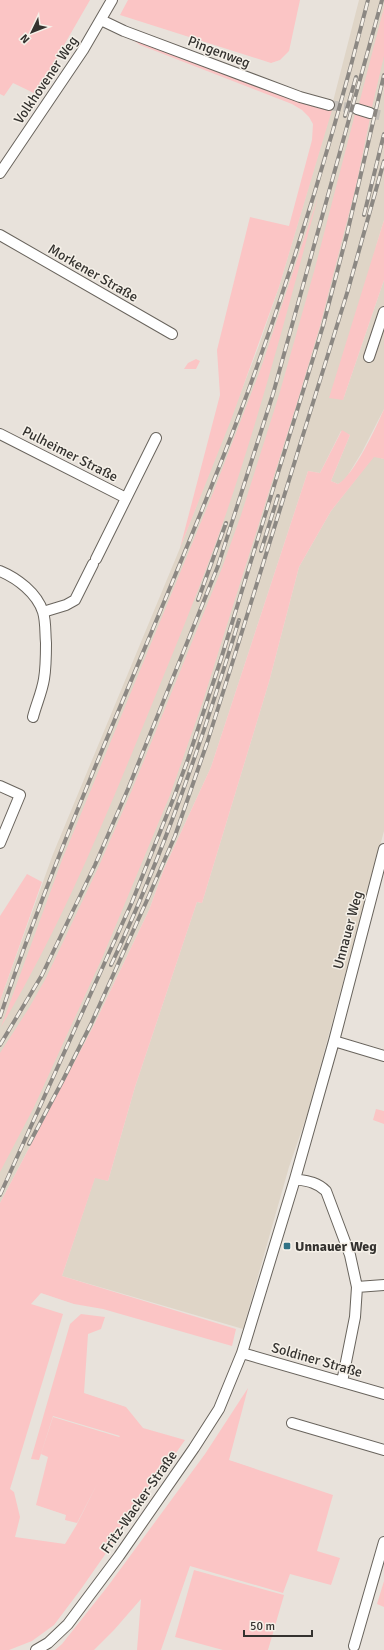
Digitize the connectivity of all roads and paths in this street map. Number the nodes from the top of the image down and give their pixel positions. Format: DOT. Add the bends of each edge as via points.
graph roads {
  1 [pos="112,0"];
  2 [pos="101,20"];
  3 [pos="329,105"];
  4 [pos="357,109"];
  5 [pos="370,112"];
  6 [pos="0,173"];
  7 [pos="0,235"];
  8 [pos="384,312"];
  9 [pos="172,334"];
  10 [pos="370,357"];
  11 [pos="0,434"];
  12 [pos="156,438"];
  13 [pos="126,498"];
  14 [pos="0,571"];
  15 [pos="43,612"];
  16 [pos="33,718"];
  17 [pos="0,786"];
  18 [pos="0,842"];
  19 [pos="384,849"];
  20 [pos="334,1042"];
  21 [pos="384,1056"];
  22 [pos="295,1179"];
  23 [pos="384,1284"];
  24 [pos="357,1287"];
  25 [pos="242,1353"];
  26 [pos="342,1382"];
  27 [pos="384,1394"];
  28 [pos="292,1424"];
  29 [pos="384,1450"];
  30 [pos="384,1542"];
  31 [pos="354,1646"];
  32 [pos="36,1650"];
  1 -- 2 [label="street, Volkhovener Weg"];
  2 -- 3 [label="street, Pingenweg" via="300,97"];
  2 -- 6 [label="street, Volkhovener Weg"];
  4 -- 5 [label="street"];
  7 -- 9 [label="street, Morkener Straße"];
  8 -- 10 [label="street"];
  11 -- 13 [label="street, Pulheimer Straße"];
  12 -- 13 [label="street"];
  13 -- 15 [label="street" via="75,600"];
  14 -- 15 [label="street" via="22,584"];
  15 -- 16 [label="street" via="46,658 44,680"];
  17 -- 18 [label="street" via="20,795"];
  19 -- 20 [label="street, Unnauer Weg"];
  20 -- 21 [label="street"];
  20 -- 22 [label="street, Unnauer Weg"];
  22 -- 24 [label="street" via="313,1182 326,1191 350,1255"];
  22 -- 25 [label="street, Unnauer Weg"];
  23 -- 24 [label="street"];
  24 -- 26 [label="street" via="355,1317"];
  25 -- 26 [label="street, Soldiner Straße"];
  25 -- 32 [label="street, Fritz-Wacker-Straße" via="219,1409 194,1448 68,1624 48,1643"];
  26 -- 27 [label="street, Soldiner Straße"];
  28 -- 29 [label="street"];
  30 -- 31 [label="street"];
}
